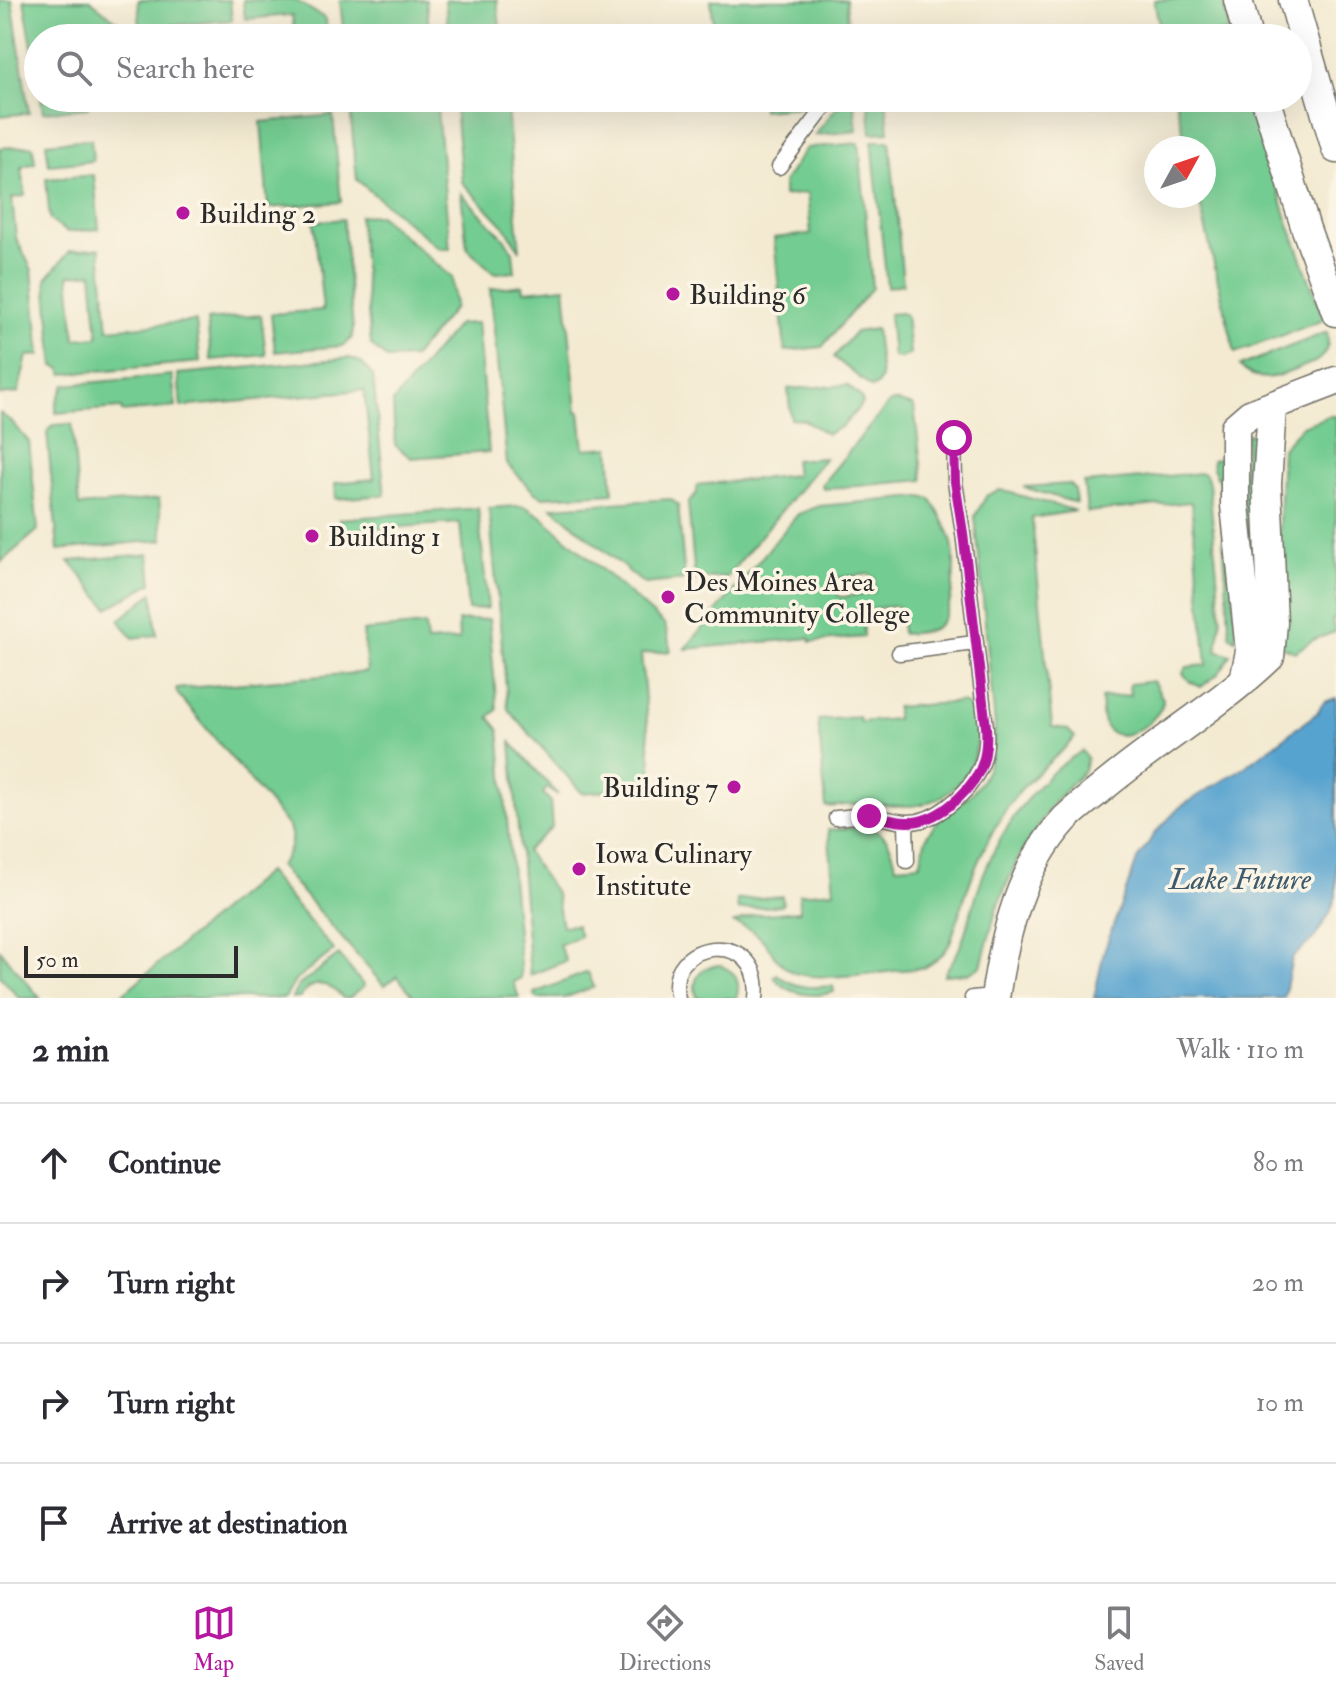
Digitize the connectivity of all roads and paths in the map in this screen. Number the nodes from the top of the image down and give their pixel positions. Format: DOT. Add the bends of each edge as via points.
graph roads {
  1 [pos="1238,0"];
  2 [pos="1293,0"];
  3 [pos="1244,24"];
  4 [pos="1300,24"];
  5 [pos="1312,66"];
  6 [pos="821,112"];
  7 [pos="1269,112"];
  8 [pos="1336,149"];
  9 [pos="779,167"];
  10 [pos="1336,312"];
  11 [pos="1336,381"];
  12 [pos="1272,407"];
  13 [pos="954,438"];
  14 [pos="974,643"];
  15 [pos="899,653"];
  16 [pos="1244,681"];
  17 [pos="836,818"];
  18 [pos="906,823"];
  19 [pos="907,861"];
  20 [pos="760,994"];
  21 [pos="988,997"];
  22 [pos="678,998"];
  1 -- 3 [label="street"];
  2 -- 4 [label="street"];
  5 -- 8 [label="street"];
  6 -- 9 [label="lane"];
  7 -- 10 [label="street"];
  11 -- 12 [label="street"];
  12 -- 16 [label="street" via="1267,485 1270,657"];
  12 -- 16 [label="street" via="1250,414 1235,427 1235,505 1250,651"];
  13 -- 14 [label="lane"];
  14 -- 15 [label="lane"];
  14 -- 18 [label="lane" via="987,740 983,763 944,809"];
  16 -- 21 [label="street" via="1066,818 1032,868"];
  17 -- 18 [label="lane" via="869,816"];
  18 -- 19 [label="lane"];
  20 -- 22 [label="lane" via="747,961 712,947 681,968"];
}
